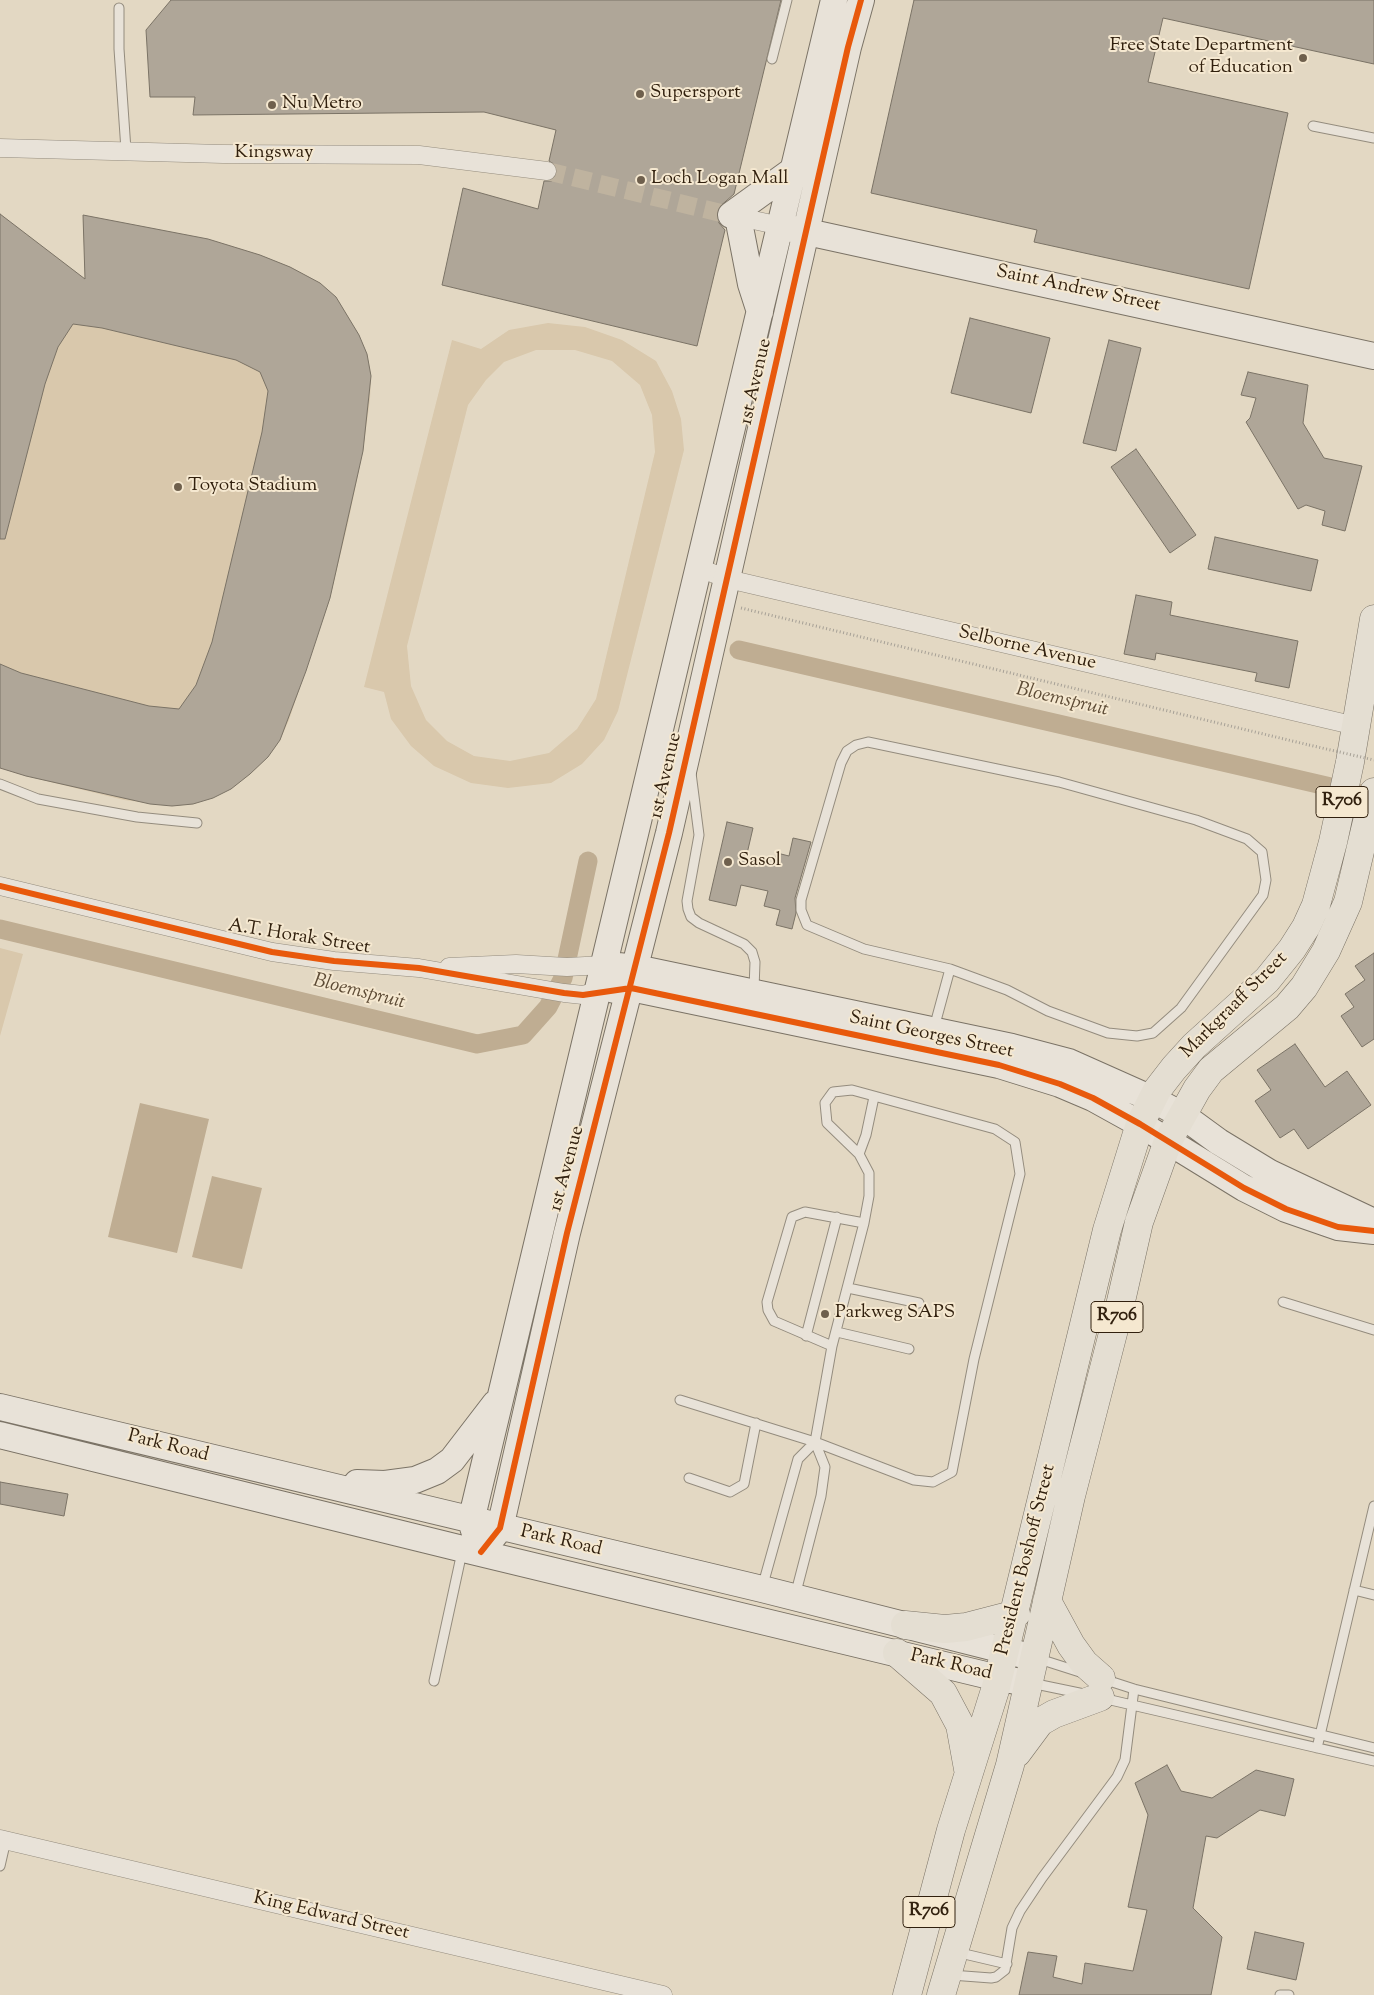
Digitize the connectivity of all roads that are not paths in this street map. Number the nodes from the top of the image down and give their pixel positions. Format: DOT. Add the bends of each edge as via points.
graph roads {
  1 [pos="787,0"];
  2 [pos="834,0"];
  3 [pos="861,0"];
  4 [pos="119,8"];
  5 [pos="772,59"];
  6 [pos="1313,126"];
  7 [pos="1374,138"];
  8 [pos="0,148"];
  9 [pos="126,150"];
  10 [pos="796,168"];
  11 [pos="547,171"];
  12 [pos="733,215"];
  13 [pos="794,229"];
  14 [pos="761,313"];
  15 [pos="1374,356"];
  16 [pos="700,568"];
  17 [pos="725,591"];
  18 [pos="1374,619"];
  19 [pos="1356,726"];
  20 [pos="686,756"];
  21 [pos="1362,761"];
  22 [pos="0,784"];
  23 [pos="1374,792"];
  24 [pos="198,823"];
  25 [pos="0,886"];
  26 [pos="604,965"];
  27 [pos="418,968"];
  28 [pos="950,969"];
  29 [pos="633,978"];
  30 [pos="598,991"];
  31 [pos="754,993"];
  32 [pos="933,1031"];
  33 [pos="874,1097"];
  34 [pos="1152,1099"];
  35 [pos="1182,1115"];
  36 [pos="1140,1124"];
  37 [pos="1168,1141"];
  38 [pos="859,1154"];
  39 [pos="837,1216"];
  40 [pos="1374,1222"];
  41 [pos="864,1223"];
  42 [pos="1374,1231"];
  43 [pos="848,1288"];
  44 [pos="1283,1302"];
  45 [pos="919,1303"];
  46 [pos="1374,1330"];
  47 [pos="837,1332"];
  48 [pos="806,1336"];
  49 [pos="832,1346"];
  50 [pos="909,1349"];
  51 [pos="501,1396"];
  52 [pos="680,1400"];
  53 [pos="0,1407"];
  54 [pos="756,1423"];
  55 [pos="0,1435"];
  56 [pos="815,1442"];
  57 [pos="689,1478"];
  58 [pos="311,1482"];
  59 [pos="1374,1506"];
  60 [pos="471,1520"];
  61 [pos="500,1528"];
  62 [pos="472,1550"];
  63 [pos="762,1589"];
  64 [pos="1354,1590"];
  65 [pos="1374,1595"];
  66 [pos="795,1597"];
  67 [pos="1047,1601"];
  68 [pos="1016,1614"];
  69 [pos="905,1625"];
  70 [pos="1006,1650"];
  71 [pos="897,1653"];
  72 [pos="1031,1670"];
  73 [pos="998,1678"];
  74 [pos="434,1680"];
  75 [pos="1100,1687"];
  76 [pos="1134,1689"];
  77 [pos="1133,1704"];
  78 [pos="1320,1734"];
  79 [pos="1317,1748"];
  80 [pos="1374,1748"];
  81 [pos="1374,1761"];
  82 [pos="1010,1765"];
  83 [pos="969,1773"];
  84 [pos="3,1840"];
  85 [pos="0,1866"];
  86 [pos="1007,1964"];
  87 [pos="947,1974"];
  88 [pos="663,1995"];
  89 [pos="907,1995"];
  90 [pos="1280,1995"];
  91 [pos="1289,1995"];
  1 -- 5 [label="lane"];
  2 -- 10 [label="street, 1st Avenue"];
  3 -- 13 [label="street, 1st Avenue"];
  4 -- 9 [label="lane"];
  6 -- 7 [label="lane"];
  8 -- 9 [label="street, Kingsway"];
  9 -- 11 [label="street, Kingsway" via="418,155"];
  10 -- 12 [label="street"];
  10 -- 13 [label="street, 1st Avenue"];
  12 -- 13 [label="street"];
  12 -- 14 [label="street"];
  13 -- 14 [label="street, 1st Avenue"];
  13 -- 15 [label="street, Saint Andrew Street"];
  13 -- 17 [label="street, 1st Avenue"];
  14 -- 16 [label="street, 1st Avenue"];
  16 -- 17 [label="street, Selborne Avenue"];
  16 -- 26 [label="street, 1st Avenue"];
  17 -- 19 [label="street, Selborne Avenue"];
  17 -- 20 [label="street, 1st Avenue"];
  18 -- 19 [label="main road, Markgraaff Street / R706"];
  19 -- 21 [label="main road, Markgraaff Street / R706"];
  20 -- 29 [label="street, 1st Avenue"];
  20 -- 31 [label="lane" via="693,778 700,835 688,909 691,917 699,923 744,944 752,952 755,962"];
  21 -- 34 [label="main road, Markgraaff Street / R706" via="1333,842 1316,906 1292,949 1267,980 1184,1057"];
  22 -- 24 [label="lane" via="38,799 137,818"];
  23 -- 35 [label="main road, Markgraaff Street / R706" via="1348,902 1326,951 1304,987 1287,1007 1211,1070"];
  25 -- 27 [label="street, A.T. Horak Street" via="272,952"];
  26 -- 27 [label="street, A.T. Horak Street"];
  26 -- 29 [label="street, Saint Georges Street"];
  26 -- 30 [label="street, 1st Avenue"];
  27 -- 30 [label="street, A.T. Horak Street" via="564,993 583,995"];
  28 -- 28 [label="lane" via="864,949 821,932 807,925 802,918 801,900 841,763 856,745 868,742 891,745 1059,782 1196,820 1247,839 1262,852 1266,880 1256,907 1181,1008 1152,1033 1137,1036 1108,1033"];
  28 -- 32 [label="lane"];
  29 -- 30 [label="street, Saint Georges Street"];
  29 -- 31 [label="street, Saint Georges Street"];
  29 -- 36 [label="street, Saint Georges Street" via="999,1065 1060,1084"];
  29 -- 61 [label="street, 1st Avenue" via="567,1233"];
  30 -- 51 [label="street, 1st Avenue"];
  31 -- 32 [label="street, Saint Georges Street"];
  32 -- 34 [label="street, Saint Georges Street" via="1069,1062"];
  33 -- 38 [label="lane"];
  33 -- 38 [label="lane" via="852,1090 833,1092 825,1103 827,1123"];
  33 -- 56 [label="lane" via="996,1129 1015,1142 1020,1174 974,1359 952,1472 933,1482 914,1480"];
  34 -- 35 [label="street, Saint Georges Street"];
  34 -- 36 [label="main road, Markgraaff Street / R706"];
  35 -- 37 [label="main road, Markgraaff Street / R706"];
  35 -- 40 [label="street, Saint Georges Street" via="1270,1173"];
  36 -- 37 [label="street, Saint Georges Street"];
  36 -- 68 [label="main road, President Boshoff Street / R706" via="1107,1230"];
  37 -- 42 [label="street, Saint Georges Street" via="1244,1188 1286,1209 1338,1227"];
  37 -- 67 [label="main road, President Boshoff Street / R706" via="1139,1222"];
  38 -- 41 [label="lane" via="870,1172"];
  39 -- 41 [label="lane"];
  39 -- 48 [label="lane"];
  39 -- 48 [label="lane" via="805,1212 792,1217 767,1302 774,1321"];
  41 -- 43 [label="lane"];
  43 -- 45 [label="lane"];
  43 -- 47 [label="lane"];
  44 -- 46 [label="lane"];
  47 -- 49 [label="lane"];
  47 -- 50 [label="lane"];
  48 -- 49 [label="lane"];
  49 -- 56 [label="lane"];
  51 -- 58 [label="street" via="452,1460 437,1471 415,1480 385,1484"];
  51 -- 60 [label="street, 1st Avenue"];
  52 -- 54 [label="lane"];
  53 -- 58 [label="street, Park Road"];
  54 -- 56 [label="lane"];
  54 -- 57 [label="lane" via="744,1484 730,1492"];
  55 -- 62 [label="street, Park Road"];
  56 -- 63 [label="lane" via="798,1460"];
  56 -- 66 [label="lane" via="825,1467"];
  58 -- 60 [label="street, Park Road"];
  59 -- 64 [label="lane"];
  60 -- 61 [label="street, Park Road"];
  60 -- 62 [label="street"];
  61 -- 62 [label="street, 1st Avenue"];
  61 -- 63 [label="street, Park Road"];
  62 -- 71 [label="street, Park Road"];
  62 -- 74 [label="lane"];
  63 -- 66 [label="street, Park Road"];
  64 -- 65 [label="lane"];
  64 -- 78 [label="lane"];
  66 -- 69 [label="street, Park Road"];
  67 -- 72 [label="main road, President Boshoff Street / R706"];
  67 -- 75 [label="main road" via="1071,1645"];
  68 -- 69 [label="main road" via="966,1627 945,1629"];
  68 -- 70 [label="main road, President Boshoff Street / R706"];
  69 -- 70 [label="street, Park Road"];
  70 -- 72 [label="street, Park Road"];
  70 -- 73 [label="main road, President Boshoff Street / R706"];
  71 -- 73 [label="street, Park Road"];
  71 -- 83 [label="main road" via="943,1693 960,1725"];
  72 -- 73 [label="street, Park Road"];
  72 -- 75 [label="lane"];
  72 -- 75 [label="lane"];
  72 -- 82 [label="main road, President Boshoff Street / R706"];
  73 -- 83 [label="main road, President Boshoff Street / R706"];
  75 -- 76 [label="lane"];
  75 -- 77 [label="lane"];
  75 -- 82 [label="main road" via="1078,1707 1040,1722"];
  76 -- 77 [label="lane"];
  76 -- 78 [label="lane"];
  77 -- 79 [label="lane"];
  77 -- 86 [label="lane" via="1125,1760 1117,1777 1020,1911 1012,1928"];
  78 -- 79 [label="lane"];
  78 -- 80 [label="lane"];
  79 -- 81 [label="lane"];
  82 -- 87 [label="main road, President Boshoff Street / R706"];
  83 -- 89 [label="main road, President Boshoff Street / R706"];
  84 -- 85 [label="lane"];
  84 -- 88 [label="street, King Edward Street"];
  86 -- 87 [label="lane"];
  86 -- 87 [label="lane" via="996,1978 971,1979"];
  90 -- 91 [label="lane"];
}
